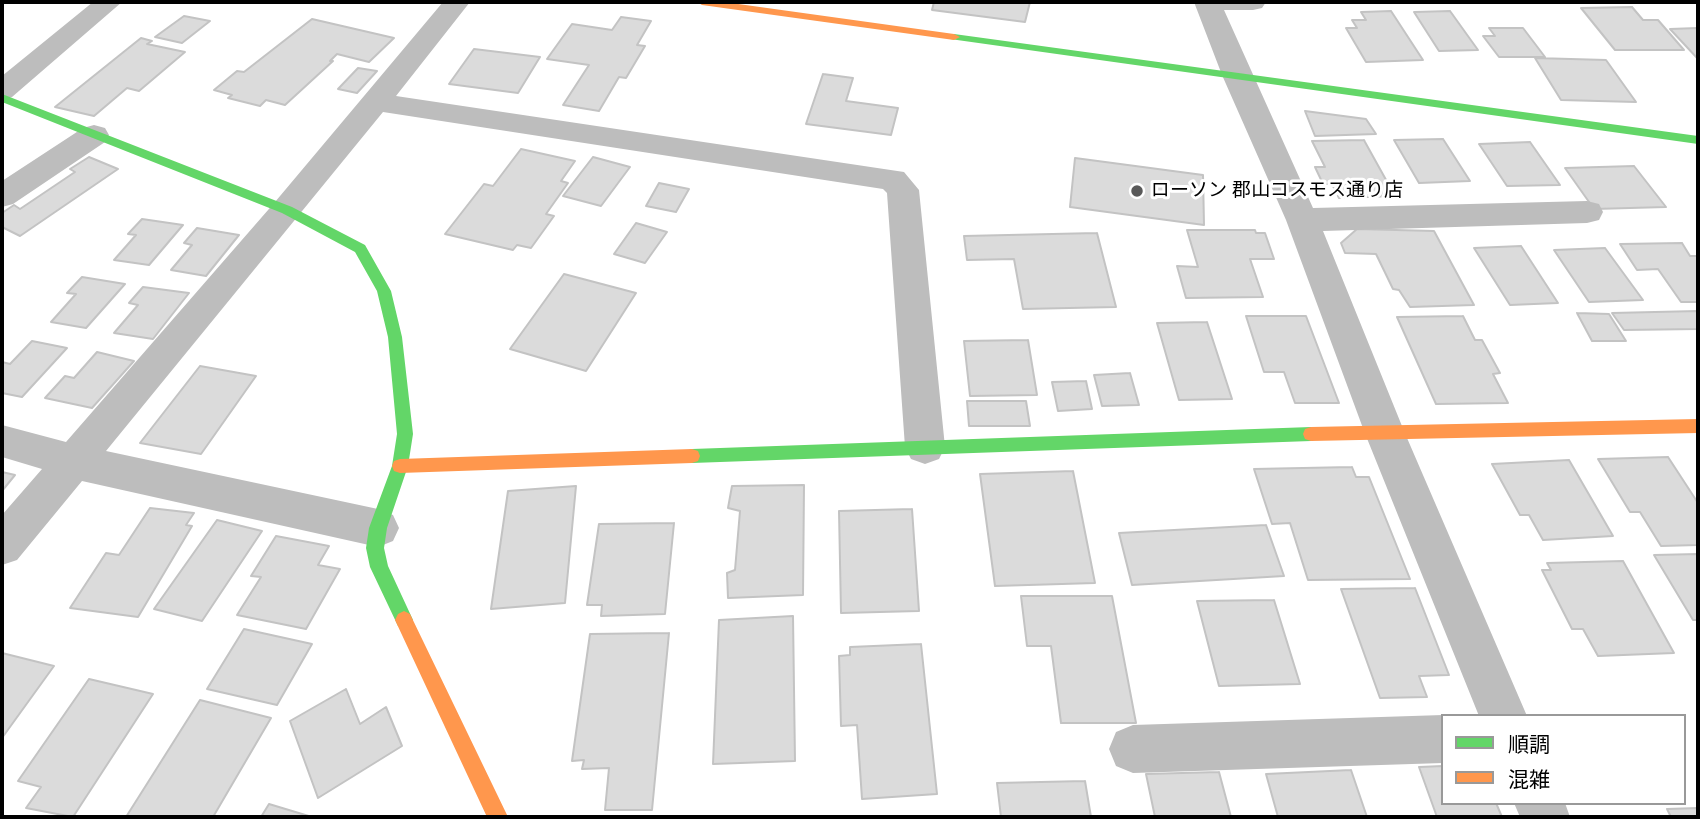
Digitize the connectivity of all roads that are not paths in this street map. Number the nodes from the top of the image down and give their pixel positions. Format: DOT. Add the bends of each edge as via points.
graph roads {
  1 [pos="109,2"];
  2 [pos="457,2"];
  3 [pos="702,2"];
  4 [pos="1207,2"];
  5 [pos="1253,2"];
  6 [pos="1236,75"];
  7 [pos="2,91"];
  8 [pos="2,98"];
  9 [pos="375,102"];
  10 [pos="94,135"];
  11 [pos="1698,140"];
  12 [pos="2,195"];
  13 [pos="287,210"];
  14 [pos="1587,212"];
  15 [pos="1302,220"];
  16 [pos="1384,431"];
  17 [pos="1695,431"];
  18 [pos="2,441"];
  19 [pos="925,447"];
  20 [pos="71,461"];
  21 [pos="400,466"];
  22 [pos="378,528"];
  23 [pos="2,546"];
  24 [pos="1502,714"];
  25 [pos="1441,739"];
  26 [pos="1133,749"];
  27 [pos="498,817"];
  1 -- 7 [label="street"];
  2 -- 9 [label="street"];
  3 -- 6 [label="street"];
  4 -- 5 [label="street"];
  4 -- 6 [label="street"];
  6 -- 11 [label="street"];
  6 -- 15 [label="street"];
  8 -- 10 [label="street"];
  9 -- 13 [label="street"];
  9 -- 19 [label="street" via="893,180 903,190"];
  10 -- 12 [label="street"];
  10 -- 13 [label="street"];
  13 -- 20 [label="street"];
  13 -- 21 [label="street" via="360,249 384,291 395,337 405,434"];
  14 -- 15 [label="street"];
  15 -- 16 [label="street"];
  16 -- 17 [label="street"];
  16 -- 19 [label="street"];
  16 -- 24 [label="street"];
  18 -- 20 [label="street"];
  19 -- 21 [label="street"];
  20 -- 22 [label="street"];
  20 -- 23 [label="street"];
  21 -- 22 [label="street"];
  22 -- 27 [label="street" via="375,548 379,567"];
  25 -- 26 [label="street"];
}
